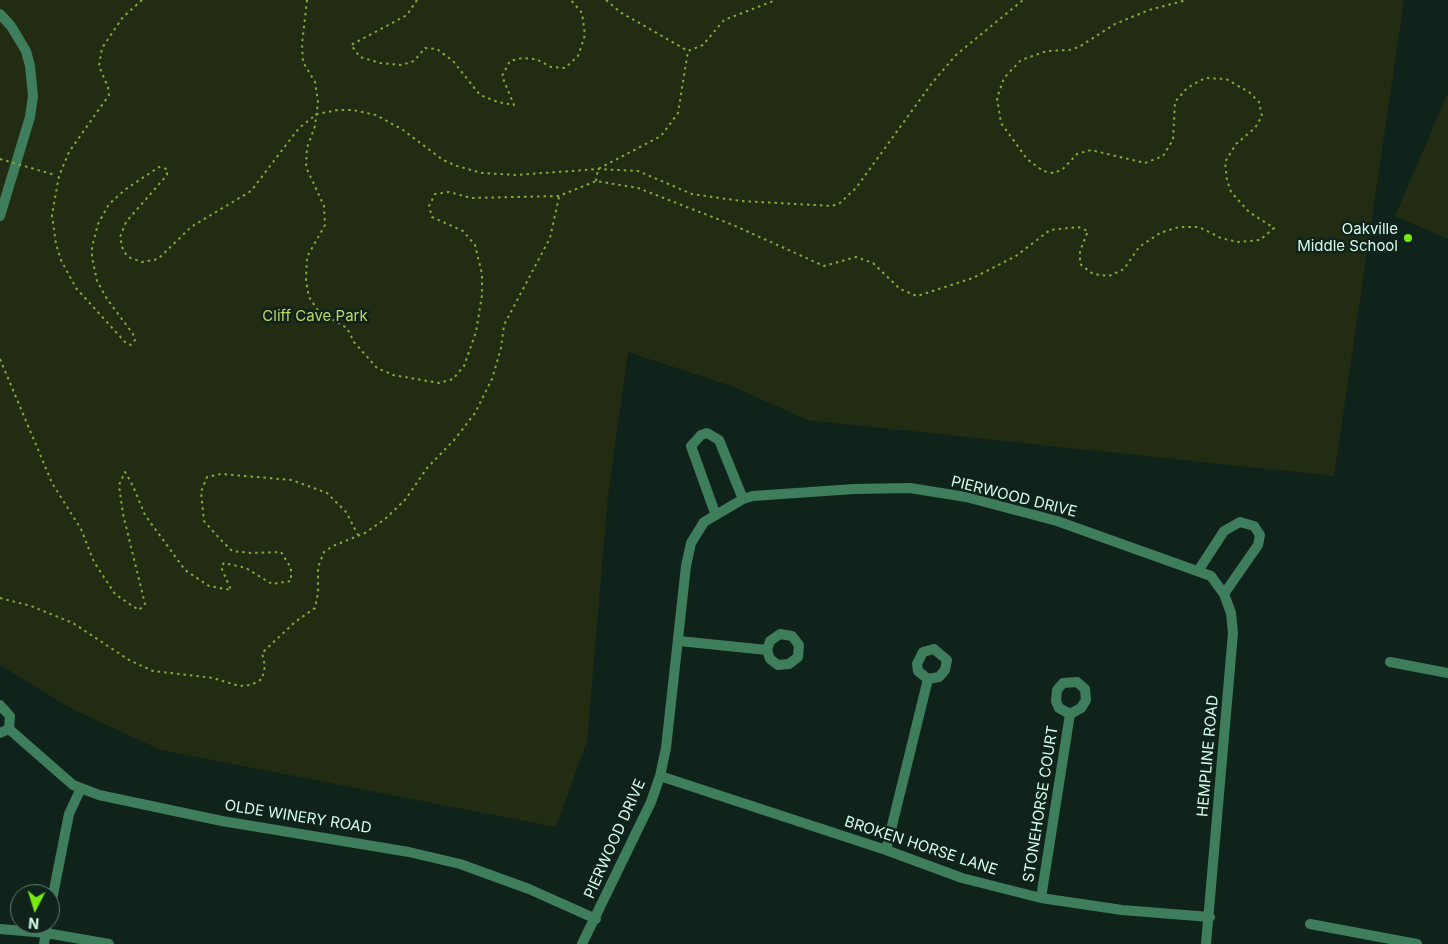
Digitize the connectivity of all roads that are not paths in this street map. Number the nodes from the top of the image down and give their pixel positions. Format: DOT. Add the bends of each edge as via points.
graph roads {
  1 [pos="0,14"];
  2 [pos="0,216"];
  3 [pos="743,499"];
  4 [pos="714,514"];
  5 [pos="1198,571"];
  6 [pos="1211,576"];
  7 [pos="1224,594"];
  8 [pos="680,641"];
  9 [pos="767,650"];
  10 [pos="1390,662"];
  11 [pos="1448,673"];
  12 [pos="928,679"];
  13 [pos="0,705"];
  14 [pos="1070,714"];
  15 [pos="4,731"];
  16 [pos="660,776"];
  17 [pos="82,788"];
  18 [pos="886,850"];
  19 [pos="55,884"];
  20 [pos="1041,898"];
  21 [pos="1210,917"];
  22 [pos="596,918"];
  23 [pos="1310,924"];
  24 [pos="60,931"];
  25 [pos="109,944"];
  26 [pos="582,944"];
  27 [pos="1206,944"];
  28 [pos="1417,944"];
  1 -- 2 [label="street" via="26,51 33,96 30,117"];
  3 -- 4 [label="street, PIERWOOD DRIVE"];
  3 -- 4 [label="street" via="719,440 707,433 701,435 691,446"];
  3 -- 5 [label="street, PIERWOOD DRIVE" via="910,488 966,497 1056,520"];
  4 -- 8 [label="street, PIERWOOD DRIVE" via="704,522 691,543"];
  5 -- 6 [label="street, PIERWOOD DRIVE"];
  5 -- 7 [label="street" via="1224,532 1240,522 1254,526 1260,535 1258,546"];
  6 -- 7 [label="street, HEMPLINE ROAD"];
  7 -- 21 [label="street, HEMPLINE ROAD" via="1231,613 1233,633"];
  8 -- 9 [label="street"];
  8 -- 16 [label="street, PIERWOOD DRIVE"];
  10 -- 11 [label="street"];
  12 -- 18 [label="street"];
  13 -- 15 [label="street, OLDE WINERY ROAD" via="10,716"];
  14 -- 20 [label="street, STONEHORSE COURT"];
  15 -- 17 [label="street, OLDE WINERY ROAD" via="72,785"];
  16 -- 18 [label="street, BROKEN HORSE LANE"];
  16 -- 22 [label="street, PIERWOOD DRIVE"];
  17 -- 19 [label="street" via="69,814"];
  17 -- 22 [label="street, OLDE WINERY ROAD" via="99,795 222,821 358,842 460,864"];
  18 -- 20 [label="street, BROKEN HORSE LANE" via="962,878"];
  20 -- 21 [label="street, BROKEN HORSE LANE" via="1122,910"];
  21 -- 27 [label="street, HEMPLINE ROAD"];
  22 -- 26 [label="street, PIERWOOD DRIVE"];
  23 -- 28 [label="street"];
  24 -- 25 [label="street"];
}
